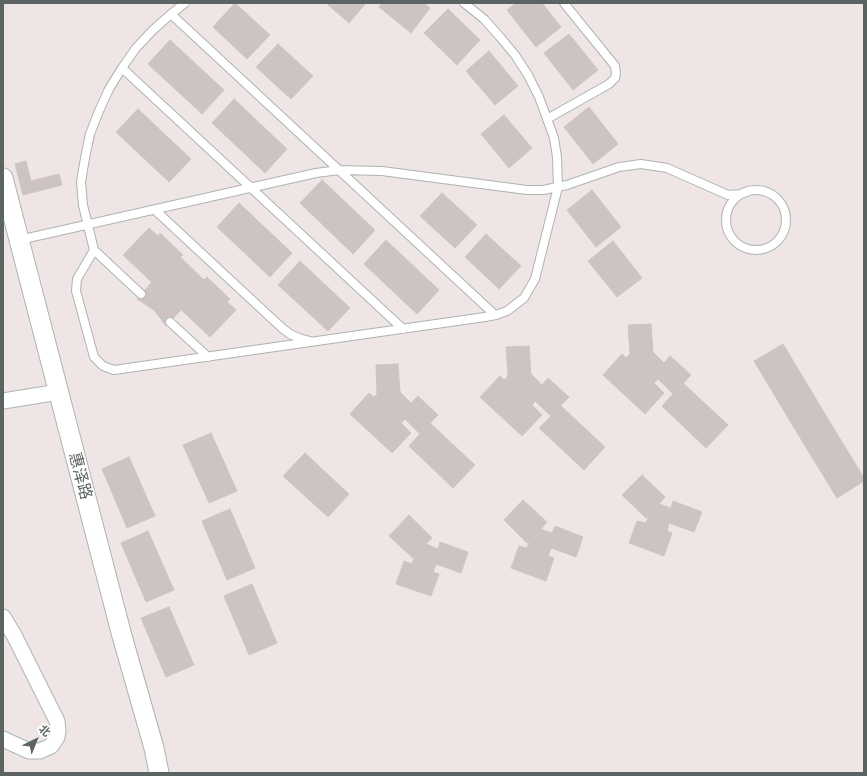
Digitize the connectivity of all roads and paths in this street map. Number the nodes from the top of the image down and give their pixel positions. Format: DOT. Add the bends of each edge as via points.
graph roads {
  1 [pos="185,3"];
  2 [pos="464,3"];
  3 [pos="564,3"];
  4 [pos="171,14"];
  5 [pos="122,68"];
  6 [pos="547,119"];
  7 [pos="339,170"];
  8 [pos="3,178"];
  9 [pos="558,187"];
  10 [pos="250,188"];
  11 [pos="747,192"];
  12 [pos="722,193"];
  13 [pos="730,207"];
  14 [pos="155,210"];
  15 [pos="8,218"];
  16 [pos="88,225"];
  17 [pos="19,240"];
  18 [pos="94,250"];
  19 [pos="141,294"];
  20 [pos="495,315"];
  21 [pos="170,322"];
  22 [pos="282,328"];
  23 [pos="403,329"];
  24 [pos="319,341"];
  25 [pos="277,347"];
  26 [pos="208,357"];
  27 [pos="58,392"];
  28 [pos="3,401"];
  29 [pos="3,617"];
  30 [pos="3,739"];
  31 [pos="159,773"];
  1 -- 4 [label="lane"];
  2 -- 6 [label="lane" via="484,19 515,55 539,97"];
  3 -- 6 [label="lane" via="615,66 616,74 609,84"];
  4 -- 5 [label="lane" via="136,48"];
  4 -- 7 [label="lane"];
  5 -- 10 [label="lane"];
  5 -- 16 [label="lane" via="109,89 90,134 81,182"];
  6 -- 9 [label="lane" via="557,156"];
  7 -- 9 [label="lane" via="382,171 512,189"];
  7 -- 10 [label="lane"];
  7 -- 20 [label="lane"];
  8 -- 15 [label="street, 惠泽路"];
  9 -- 12 [label="lane" via="619,167 641,164 667,168"];
  9 -- 20 [label="lane" via="530,289 516,305"];
  10 -- 14 [label="lane"];
  10 -- 23 [label="lane"];
  11 -- 12 [label="lane" via="734,195"];
  11 -- 13 [label="lane" via="740,195"];
  11 -- 13 [label="lane" via="769,193 781,204 786,220 785,228 777,242 762,250 752,250 736,242 727,225"];
  12 -- 13 [label="lane"];
  14 -- 16 [label="lane"];
  14 -- 22 [label="lane"];
  15 -- 17 [label="street, 惠泽路"];
  16 -- 17 [label="lane"];
  16 -- 18 [label="lane"];
  17 -- 27 [label="street, 惠泽路"];
  18 -- 19 [label="lane"];
  18 -- 26 [label="lane" via="78,276 76,287 92,351 98,362 114,370"];
  20 -- 23 [label="lane"];
  21 -- 26 [label="lane"];
  22 -- 24 [label="lane" via="299,338"];
  22 -- 25 [label="lane" via="284,338"];
  23 -- 24 [label="lane"];
  24 -- 25 [label="lane"];
  25 -- 26 [label="lane"];
  27 -- 28 [label="street"];
  27 -- 31 [label="street, 惠泽路"];
  29 -- 30 [label="street" via="57,721 58,731 51,746 40,751 29,751"];
}
